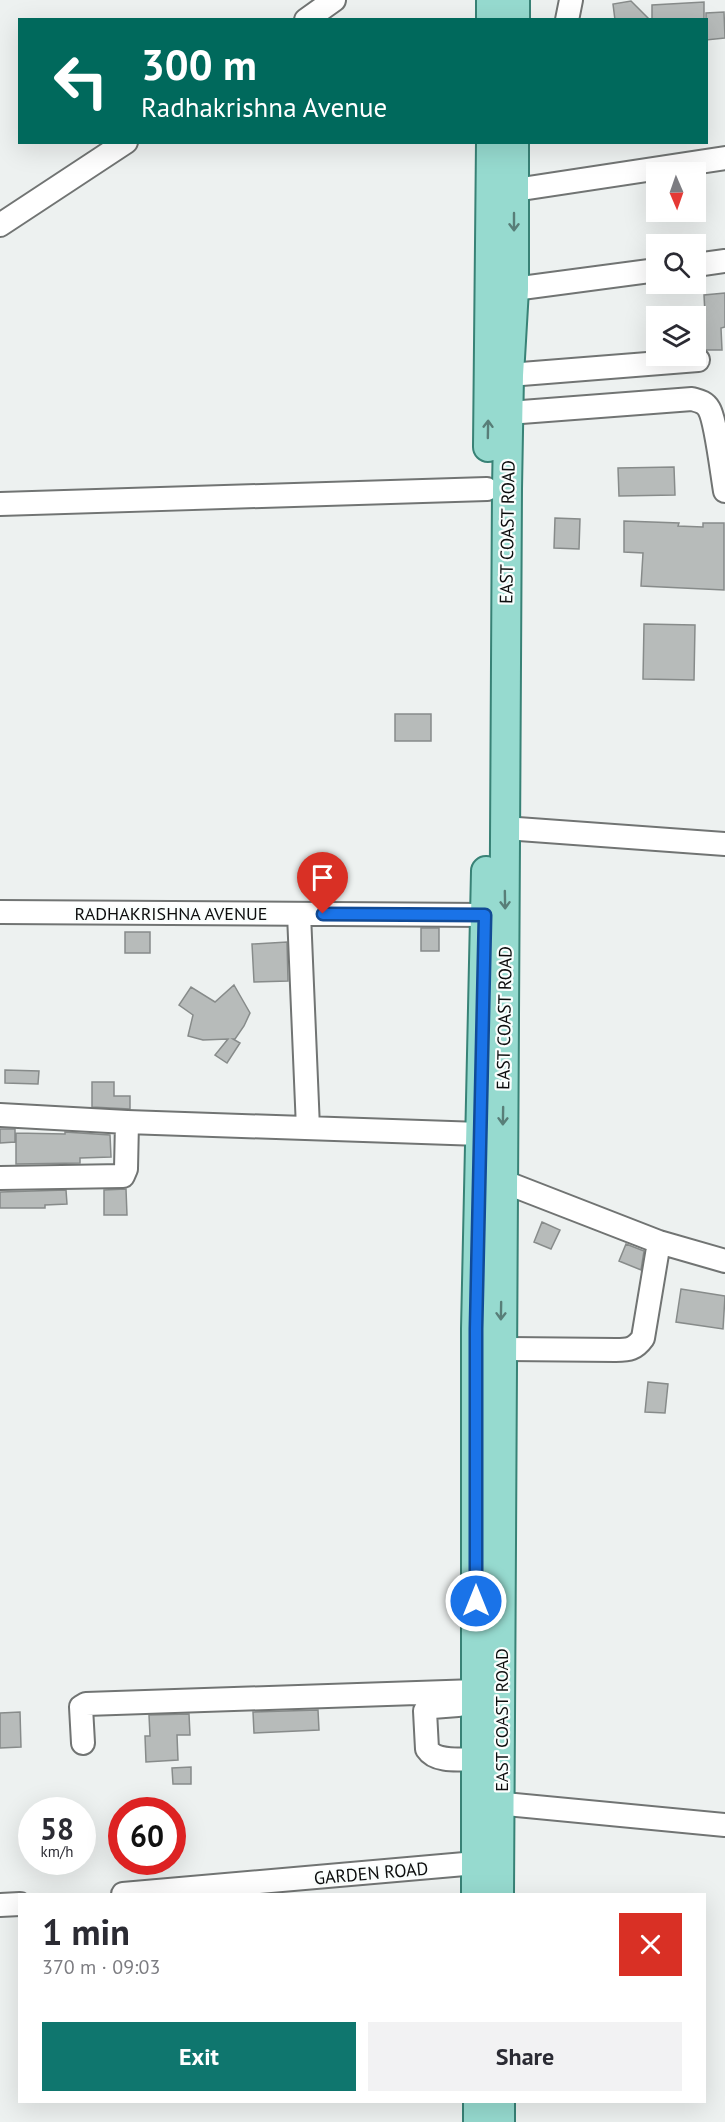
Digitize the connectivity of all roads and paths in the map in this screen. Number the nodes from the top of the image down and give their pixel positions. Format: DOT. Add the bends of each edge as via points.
graph roads {
  1 [pos="334,0"];
  2 [pos="491,0"];
  3 [pos="515,0"];
  4 [pos="571,0"];
  5 [pos="309,18"];
  6 [pos="491,18"];
  7 [pos="515,18"];
  8 [pos="567,18"];
  9 [pos="123,144"];
  10 [pos="491,144"];
  11 [pos="514,144"];
  12 [pos="725,158"];
  13 [pos="514,190"];
  14 [pos="0,225"];
  15 [pos="725,261"];
  16 [pos="706,264"];
  17 [pos="646,271"];
  18 [pos="514,289"];
  19 [pos="646,364"];
  20 [pos="509,375"];
  21 [pos="508,413"];
  22 [pos="488,489"];
  23 [pos="725,491"];
  24 [pos="0,504"];
  25 [pos="504,828"];
  26 [pos="725,844"];
  27 [pos="0,912"];
  28 [pos="300,914"];
  29 [pos="485,915"];
  30 [pos="0,1115"];
  31 [pos="127,1122"];
  32 [pos="308,1128"];
  33 [pos="480,1134"];
  34 [pos="0,1178"];
  35 [pos="502,1181"];
  36 [pos="659,1242"];
  37 [pos="725,1261"];
  38 [pos="501,1349"];
  39 [pos="476,1698"];
  40 [pos="83,1743"];
  41 [pos="476,1759"];
  42 [pos="488,1802"];
  43 [pos="725,1825"];
  44 [pos="476,1863"];
  45 [pos="134,1893"];
  46 [pos="476,1893"];
  47 [pos="499,1893"];
  48 [pos="18,1904"];
  49 [pos="0,1905"];
  50 [pos="478,2103"];
  51 [pos="500,2103"];
  52 [pos="478,2122"];
  53 [pos="500,2122"];
  1 -- 5 [label="street"];
  2 -- 6 [label="main road"];
  3 -- 7 [label="main road"];
  4 -- 8 [label="street"];
  9 -- 14 [label="street"];
  22 -- 10 [label="main road, EAST COAST ROAD, one-way"];
  11 -- 13 [label="main road, EAST COAST ROAD"];
  12 -- 13 [label="street"];
  13 -- 18 [label="main road, EAST COAST ROAD, one-way"];
  15 -- 16 [label="street"];
  17 -- 18 [label="street"];
  18 -- 20 [label="main road, EAST COAST ROAD"];
  19 -- 20 [label="street"];
  20 -- 21 [label="main road, EAST COAST ROAD"];
  21 -- 23 [label="street" via="692,399 702,402 713,421"];
  21 -- 25 [label="main road, EAST COAST ROAD"];
  22 -- 24 [label="street"];
  22 -- 29 [label="main road, EAST COAST ROAD"];
  25 -- 26 [label="street"];
  25 -- 35 [label="main road, EAST COAST ROAD, one-way"];
  27 -- 28 [label="street, RADHAKRISHNA AVENUE"];
  28 -- 29 [label="street, RADHAKRISHNA AVENUE"];
  28 -- 32 [label="street"];
  29 -- 33 [label="main road, EAST COAST ROAD"];
  30 -- 31 [label="street"];
  31 -- 32 [label="street"];
  31 -- 34 [label="street" via="123,1176"];
  32 -- 33 [label="street"];
  33 -- 39 [label="main road, EAST COAST ROAD"];
  35 -- 36 [label="street"];
  35 -- 38 [label="main road, EAST COAST ROAD, one-way"];
  36 -- 37 [label="street"];
  36 -- 38 [label="street" via="643,1338 637,1346 630,1350"];
  38 -- 42 [label="main road, EAST COAST ROAD"];
  39 -- 40 [label="street" via="86,1704 81,1707"];
  39 -- 41 [label="main road, EAST COAST ROAD"];
  39 -- 41 [label="street" via="427,1709 425,1730 431,1754"];
  41 -- 42 [label="main road, EAST COAST ROAD"];
  42 -- 43 [label="street"];
  42 -- 44 [label="main road, EAST COAST ROAD"];
  42 -- 47 [label="main road, EAST COAST ROAD"];
  44 -- 45 [label="street, GARDEN ROAD"];
  44 -- 46 [label="main road, EAST COAST ROAD"];
  48 -- 49 [label="street"];
  50 -- 52 [label="main road"];
  51 -- 53 [label="main road"];
}
